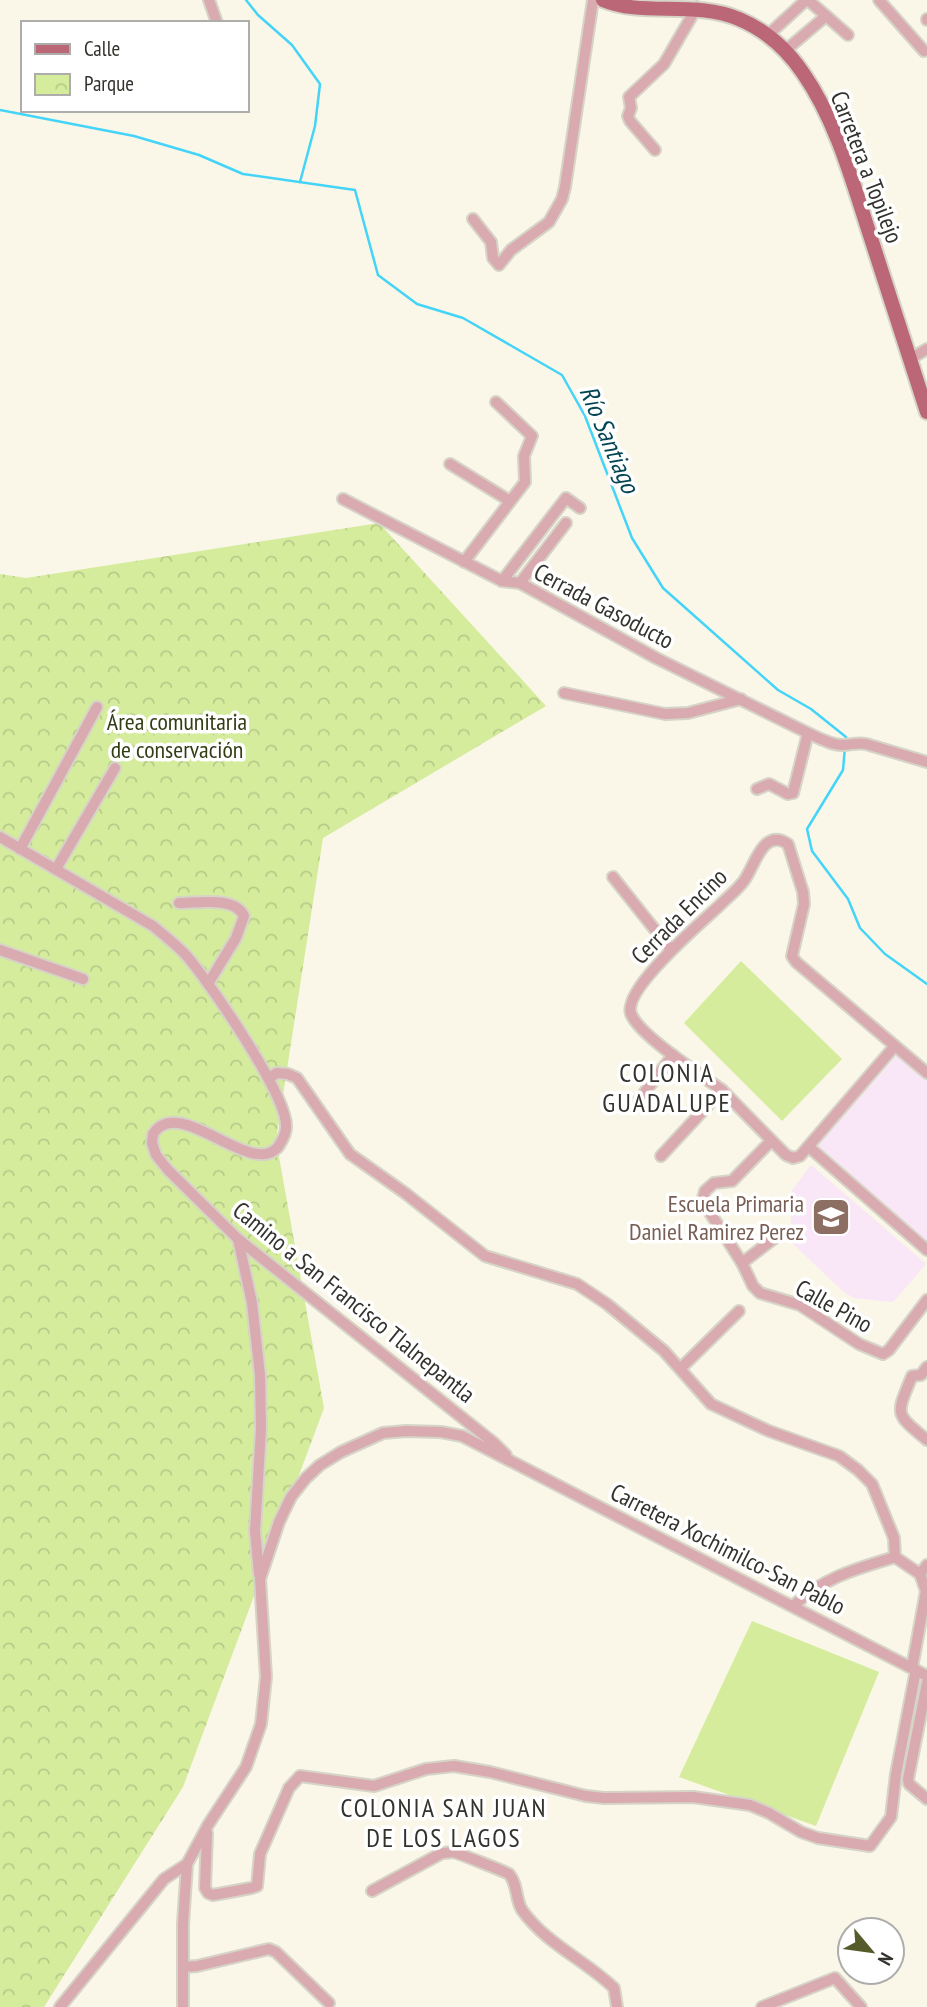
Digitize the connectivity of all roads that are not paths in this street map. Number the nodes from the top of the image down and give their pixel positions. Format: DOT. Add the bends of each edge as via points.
graph roads {
  1 [pos="209,0"];
  2 [pos="593,0"];
  3 [pos="603,0"];
  4 [pos="879,0"];
  5 [pos="804,1"];
  6 [pos="620,2"];
  7 [pos="697,7"];
  8 [pos="826,16"];
  9 [pos="216,21"];
  10 [pos="768,35"];
  11 [pos="848,35"];
  12 [pos="786,50"];
  13 [pos="924,51"];
  14 [pos="655,150"];
  15 [pos="473,219"];
  16 [pos="927,349"];
  17 [pos="910,359"];
  18 [pos="496,402"];
  19 [pos="927,412"];
  20 [pos="450,464"];
  21 [pos="343,499"];
  22 [pos="510,501"];
  23 [pos="580,508"];
  24 [pos="566,523"];
  25 [pos="464,562"];
  26 [pos="502,581"];
  27 [pos="520,583"];
  28 [pos="565,693"];
  29 [pos="741,699"];
  30 [pos="96,707"];
  31 [pos="808,733"];
  32 [pos="927,762"];
  33 [pos="115,768"];
  34 [pos="757,789"];
  35 [pos="0,837"];
  36 [pos="19,849"];
  37 [pos="56,869"];
  38 [pos="613,877"];
  39 [pos="179,903"];
  40 [pos="0,950"];
  41 [pos="671,950"];
  42 [pos="83,979"];
  43 [pos="208,984"];
  44 [pos="894,1046"];
  45 [pos="673,1055"];
  46 [pos="927,1073"];
  47 [pos="269,1078"];
  48 [pos="722,1090"];
  49 [pos="636,1104"];
  50 [pos="771,1141"];
  51 [pos="809,1147"];
  52 [pos="661,1156"];
  53 [pos="780,1233"];
  54 [pos="238,1239"];
  55 [pos="927,1250"];
  56 [pos="743,1263"];
  57 [pos="927,1300"];
  58 [pos="739,1311"];
  59 [pos="927,1367"];
  60 [pos="681,1368"];
  61 [pos="927,1440"];
  62 [pos="510,1460"];
  63 [pos="895,1557"];
  64 [pos="924,1569"];
  65 [pos="260,1579"];
  66 [pos="926,1592"];
  67 [pos="793,1606"];
  68 [pos="914,1669"];
  69 [pos="927,1675"];
  70 [pos="927,1683"];
  71 [pos="923,1725"];
  72 [pos="927,1799"];
  73 [pos="208,1825"];
  74 [pos="187,1864"];
  75 [pos="372,1892"];
  76 [pos="184,1967"];
  77 [pos="329,2003"];
  78 [pos="60,2007"];
  79 [pos="183,2007"];
  80 [pos="617,2007"];
  81 [pos="762,2007"];
  82 [pos="862,2007"];
  1 -- 9 [label="street"];
  2 -- 15 [label="street" via="565,187 549,222 511,250 499,265 491,242"];
  3 -- 6 [label="main road, Carretera a Topilejo"];
  4 -- 13 [label="street"];
  5 -- 8 [label="street"];
  5 -- 10 [label="street"];
  6 -- 7 [label="main road, Carretera a Topilejo"];
  7 -- 10 [label="main road, Carretera a Topilejo" via="735,17"];
  7 -- 14 [label="street" via="664,64 629,97 630,121"];
  8 -- 11 [label="street"];
  8 -- 12 [label="street"];
  10 -- 12 [label="main road, Carretera a Topilejo"];
  12 -- 17 [label="main road, Carretera a Topilejo" via="811,86 850,174"];
  16 -- 17 [label="street"];
  17 -- 19 [label="main road, Carretera a Topilejo"];
  18 -- 22 [label="street" via="532,436 524,456 525,482"];
  20 -- 22 [label="street"];
  21 -- 25 [label="street, Cerrada Gasoducto"];
  22 -- 25 [label="street"];
  23 -- 26 [label="street" via="566,498"];
  24 -- 27 [label="street"];
  25 -- 26 [label="street, Cerrada Gasoducto"];
  26 -- 27 [label="street, Cerrada Gasoducto"];
  27 -- 29 [label="street, Cerrada Gasoducto"];
  28 -- 29 [label="street" via="665,714"];
  29 -- 31 [label="street, Cerrada Gasoducto"];
  30 -- 36 [label="street"];
  31 -- 32 [label="street, Cerrada Gasoducto" via="834,744 856,742"];
  31 -- 34 [label="street" via="793,793 769,784"];
  33 -- 37 [label="street"];
  35 -- 36 [label="street, Camino a San Francisco Tlalnepantla"];
  36 -- 37 [label="street, Camino a San Francisco Tlalnepantla"];
  37 -- 43 [label="street, Camino a San Francisco Tlalnepantla" via="153,926 180,949"];
  38 -- 41 [label="street"];
  39 -- 43 [label="street" via="230,903 244,916"];
  40 -- 42 [label="street"];
  41 -- 44 [label="street, Cerrada Encino" via="745,880 764,844 780,839 788,844 803,892 792,956"];
  41 -- 45 [label="street, Cerrada Encino" via="630,1003 631,1014 642,1029"];
  43 -- 47 [label="street, Camino a San Francisco Tlalnepantla"];
  44 -- 46 [label="street"];
  44 -- 51 [label="street"];
  45 -- 48 [label="street"];
  45 -- 49 [label="street"];
  47 -- 54 [label="street, Camino a San Francisco Tlalnepantla" via="286,1126 273,1152 253,1153 173,1122 153,1133 156,1155 168,1171"];
  47 -- 60 [label="street" via="277,1073 298,1078 350,1154 485,1256 577,1283"];
  48 -- 50 [label="street"];
  48 -- 52 [label="street"];
  50 -- 51 [label="street" via="793,1158"];
  50 -- 56 [label="street, Calle Pino" via="732,1181 714,1183 703,1198"];
  51 -- 55 [label="street"];
  53 -- 56 [label="street"];
  54 -- 62 [label="street, Camino a San Francisco Tlalnepantla"];
  54 -- 65 [label="street" via="252,1303 260,1375 255,1531"];
  56 -- 57 [label="street, Calle Pino" via="752,1286 760,1293 800,1306 883,1354"];
  58 -- 60 [label="street"];
  59 -- 61 [label="street" via="921,1375 912,1376 900,1412"];
  60 -- 63 [label="street" via="711,1404 839,1456 858,1470 872,1485 894,1538"];
  62 -- 65 [label="street, Carretera Xochimilco-San Pablo" via="462,1436 441,1432 383,1433 361,1441 320,1465 291,1497"];
  62 -- 67 [label="street, Carretera Xochimilco-San Pablo"];
  63 -- 64 [label="street"];
  63 -- 67 [label="street" via="844,1572"];
  64 -- 66 [label="street"];
  65 -- 73 [label="street" via="266,1676 261,1724 246,1767"];
  66 -- 68 [label="street"];
  67 -- 68 [label="street, Carretera Xochimilco-San Pablo"];
  68 -- 69 [label="street, Carretera Xochimilco-San Pablo"];
  68 -- 73 [label="street" via="891,1817 867,1846 818,1838 750,1805 693,1797 586,1796 454,1766 426,1769 374,1786 300,1776 289,1788 260,1854 257,1886 214,1895 205,1888"];
  70 -- 71 [label="street"];
  71 -- 72 [label="street" via="908,1779"];
  73 -- 74 [label="street"];
  74 -- 76 [label="street"];
  74 -- 78 [label="street" via="164,1879"];
  75 -- 80 [label="street" via="442,1853 461,1854 504,1871 514,1881 521,1908 559,1947 614,1988"];
  76 -- 77 [label="street" via="269,1949"];
  76 -- 79 [label="street"];
  81 -- 82 [label="street" via="830,1978"];
}
